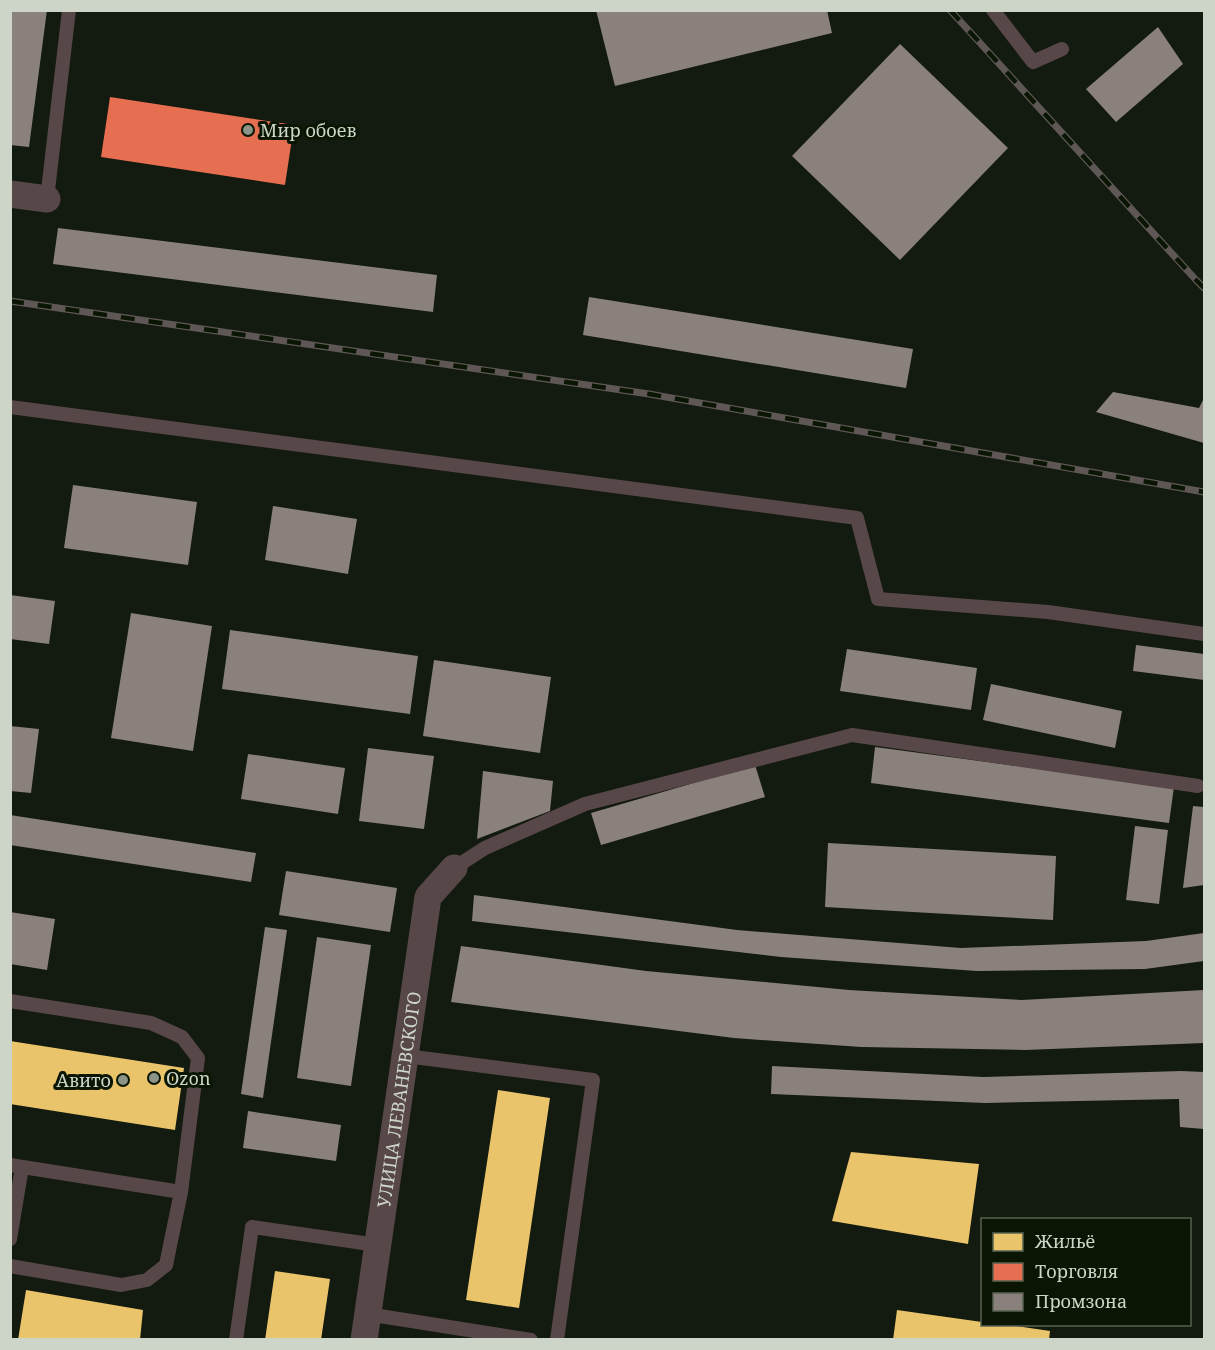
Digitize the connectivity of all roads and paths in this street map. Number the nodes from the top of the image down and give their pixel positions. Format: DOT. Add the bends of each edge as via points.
graph roads {
  1 [pos="69,10"];
  2 [pos="993,10"];
  3 [pos="1062,49"];
  4 [pos="10,194"];
  5 [pos="47,199"];
  6 [pos="10,408"];
  7 [pos="1204,634"];
  8 [pos="1198,786"];
  9 [pos="454,868"];
  10 [pos="10,1001"];
  11 [pos="406,1056"];
  12 [pos="16,1166"];
  13 [pos="181,1192"];
  14 [pos="10,1239"];
  15 [pos="377,1245"];
  16 [pos="10,1266"];
  17 [pos="366,1327"];
  18 [pos="236,1340"];
  19 [pos="531,1340"];
  20 [pos="557,1340"];
  1 -- 5 [label="lane"];
  2 -- 3 [label="lane" via="1033,62"];
  4 -- 5 [label="street"];
  6 -- 7 [label="lane" via="857,518 878,599 1048,612"];
  8 -- 9 [label="lane" via="852,735 585,804 485,848"];
  9 -- 11 [label="street, УЛИЦА ЛЕВАНЕВСКОГО" via="428,897"];
  10 -- 13 [label="lane" via="152,1023 182,1037 198,1058"];
  11 -- 15 [label="street, УЛИЦА ЛЕВАНЕВСКОГО"];
  11 -- 20 [label="lane" via="593,1080"];
  12 -- 13 [label="lane"];
  12 -- 14 [label="lane"];
  13 -- 16 [label="lane" via="166,1264 147,1280 121,1285"];
  15 -- 17 [label="street, УЛИЦА ЛЕВАНЕВСКОГО"];
  15 -- 18 [label="lane" via="252,1227"];
  17 -- 19 [label="lane"];
}
